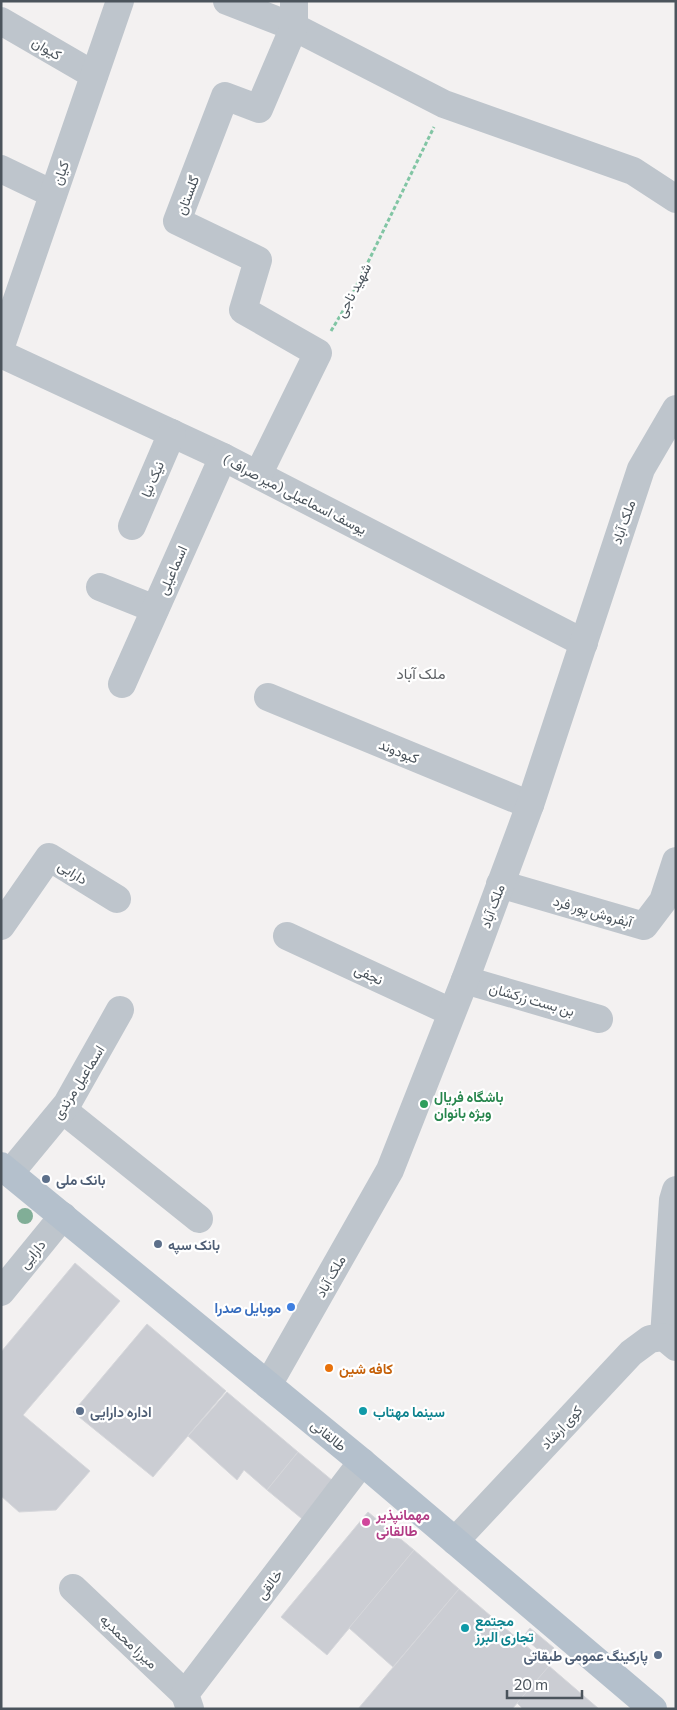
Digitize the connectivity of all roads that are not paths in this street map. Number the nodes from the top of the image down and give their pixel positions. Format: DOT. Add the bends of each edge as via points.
graph roads {
  1 [pos="7,1"];
  2 [pos="120,1"];
  3 [pos="227,1"];
  4 [pos="294,14"];
  5 [pos="1,17"];
  6 [pos="1,21"];
  7 [pos="94,75"];
  8 [pos="1,169"];
  9 [pos="53,194"];
  10 [pos="676,199"];
  11 [pos="12,280"];
  12 [pos="1,346"];
  13 [pos="1,354"];
  14 [pos="676,409"];
  15 [pos="172,433"];
  16 [pos="223,457"];
  17 [pos="258,475"];
  18 [pos="132,526"];
  19 [pos="100,587"];
  20 [pos="155,609"];
  21 [pos="584,643"];
  22 [pos="122,684"];
  23 [pos="268,697"];
  24 [pos="530,805"];
  25 [pos="676,861"];
  26 [pos="500,884"];
  27 [pos="117,899"];
  28 [pos="1,926"];
  29 [pos="287,936"];
  30 [pos="465,980"];
  31 [pos="120,1010"];
  32 [pos="451,1012"];
  33 [pos="599,1019"];
  34 [pos="63,1110"];
  35 [pos="6,1169"];
  36 [pos="676,1190"];
  37 [pos="63,1216"];
  38 [pos="199,1219"];
  39 [pos="1,1292"];
  40 [pos="670,1342"];
  41 [pos="268,1385"];
  42 [pos="362,1462"];
  43 [pos="455,1541"];
  44 [pos="73,1588"];
  45 [pos="187,1701"];
  46 [pos="639,1705"];
  1 -- 5 [label="street"];
  2 -- 7 [label="street, کیان"];
  3 -- 4 [label="street"];
  4 -- 10 [label="street" via="444,104 633,171"];
  4 -- 17 [label="street, گلستان" via="259,109 225,96 177,221 258,260 243,310 318,353"];
  6 -- 7 [label="street, کیوان"];
  7 -- 9 [label="street, کیان"];
  8 -- 9 [label="street"];
  9 -- 11 [label="street, کیان"];
  11 -- 12 [label="street, کیان"];
  13 -- 15 [label="street, یوسف اسماعیلی (میر صراف )"];
  14 -- 21 [label="street, ملک آباد" via="641,469"];
  15 -- 16 [label="street, یوسف اسماعیلی (میر صراف )"];
  15 -- 18 [label="street, نیک نیا"];
  16 -- 17 [label="street, یوسف اسماعیلی (میر صراف )"];
  16 -- 20 [label="street, اسماعیلی"];
  17 -- 21 [label="street, یوسف اسماعیلی (میر صراف )"];
  19 -- 20 [label="street"];
  20 -- 22 [label="street, اسماعیلی"];
  21 -- 24 [label="street, ملک آباد"];
  23 -- 24 [label="street, کبودوند"];
  24 -- 26 [label="street, ملک آباد"];
  25 -- 26 [label="street, آبفروش پور فرد" via="663,900 644,926"];
  26 -- 30 [label="street, ملک آباد"];
  27 -- 28 [label="street, دارابی" via="49,857"];
  29 -- 32 [label="street, نجفی"];
  30 -- 32 [label="street, ملک آباد"];
  30 -- 33 [label="street, بن بست زرکشان"];
  31 -- 34 [label="street, اسماعیل مرندی"];
  32 -- 41 [label="street, ملک آباد" via="390,1170"];
  34 -- 35 [label="street, اسماعیل مرندی"];
  34 -- 38 [label="street"];
  35 -- 37 [label="main road, طالقانی"];
  36 -- 40 [label="street" via="673,1200"];
  37 -- 39 [label="street, دارایی"];
  37 -- 41 [label="main road, طالقانی"];
  40 -- 43 [label="street, کوی ارشاد" via="650,1339 631,1353"];
  41 -- 42 [label="main road, طالقانی"];
  42 -- 43 [label="main road, طالقانی"];
  42 -- 45 [label="street, خالقی"];
  43 -- 46 [label="main road, طالقانی"];
  44 -- 45 [label="street, میرزا محمدیه"];
}
